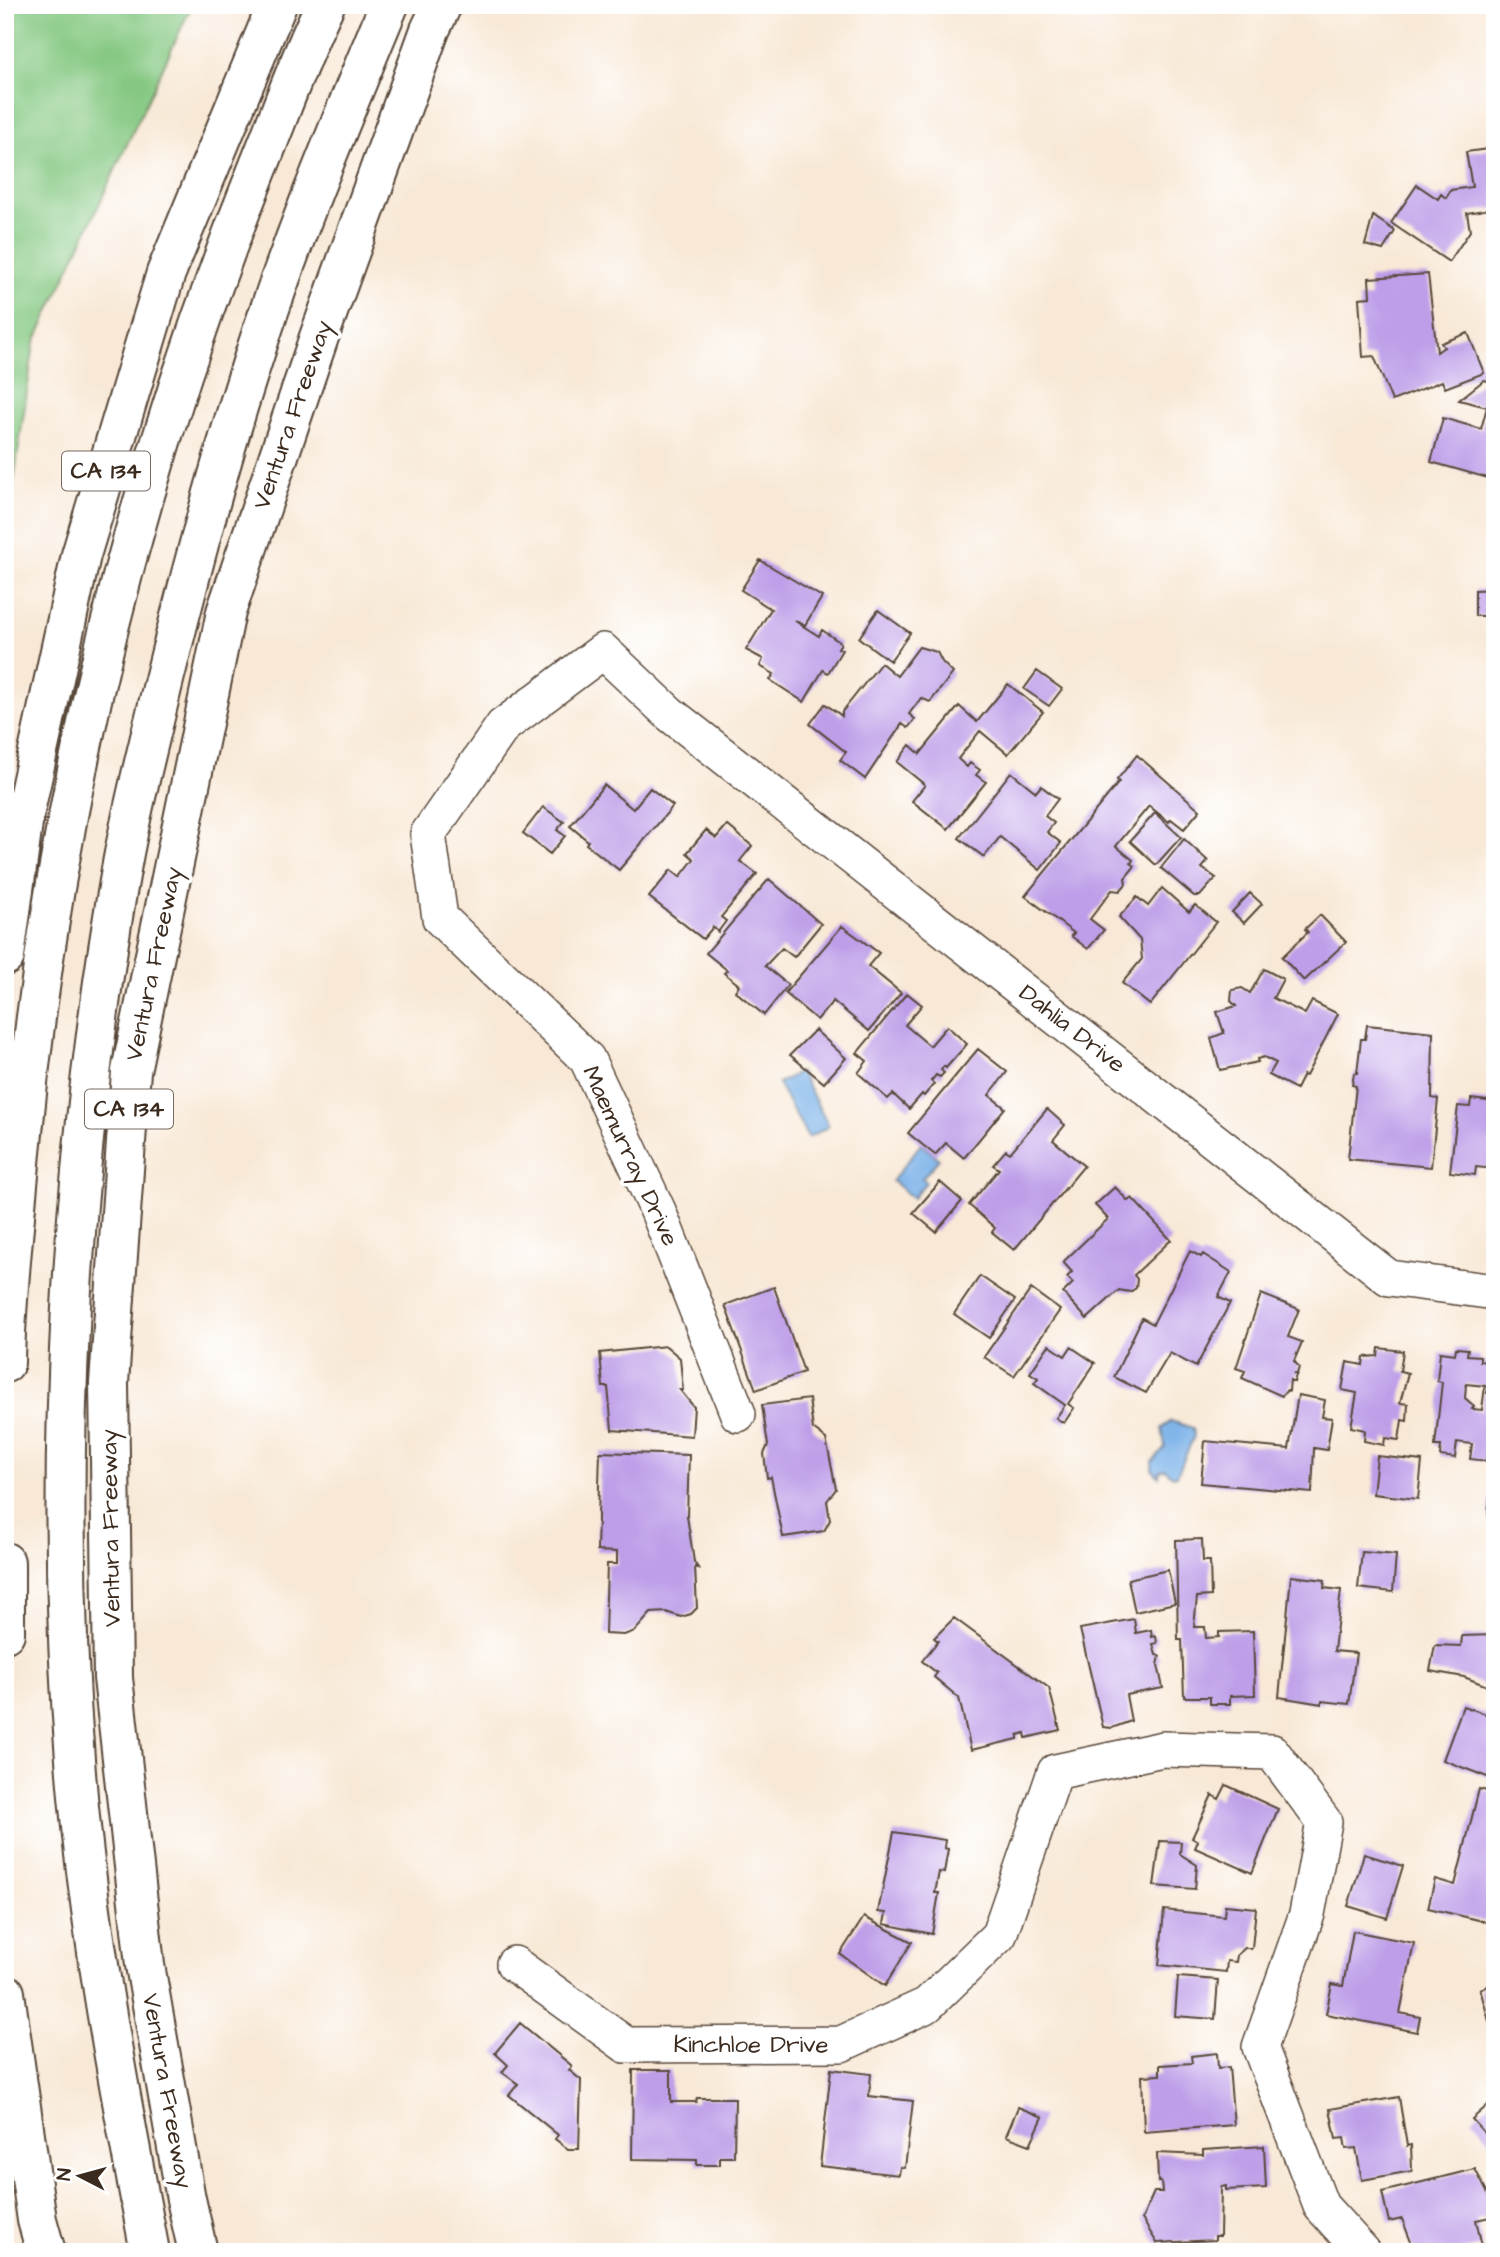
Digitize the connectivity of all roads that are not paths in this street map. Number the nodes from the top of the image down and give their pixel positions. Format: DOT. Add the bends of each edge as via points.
graph roads {
  1 [pos="276,5"];
  2 [pos="325,5"];
  3 [pos="389,5"];
  4 [pos="442,5"];
  5 [pos="670,714"];
  6 [pos="5,956"];
  7 [pos="1495,1292"];
  8 [pos="5,1363"];
  9 [pos="738,1414"];
  10 [pos="5,1562"];
  11 [pos="5,1633"];
  12 [pos="514,1964"];
  13 [pos="5,1993"];
  14 [pos="46,2252"];
  15 [pos="150,2252"];
  16 [pos="198,2252"];
  17 [pos="1363,2252"];
  1 -- 6 [label="highway, CA 134" via="166,273 81,555 24,816"];
  2 -- 8 [label="highway" via="215,275 173,396 96,677 31,1043"];
  3 -- 15 [label="highway" via="307,204 249,369 200,533 122,863 92,1073 70,1331 66,1540 75,1759 104,2007"];
  4 -- 16 [label="highway, Ventura Freeway / CA 134" via="318,337 226,612 131,1071 108,1383 113,1678 145,1965"];
  5 -- 7 [label="street, Dahlia Drive" via="1389,1278"];
  5 -- 9 [label="street, Maemurray Drive" via="603,651 503,726 428,834 440,918 587,1059 658,1211"];
  10 -- 11 [label="highway"];
  12 -- 17 [label="street, Kinchloe Drive" via="626,2045 841,2044 927,2005 999,1935 1055,1772 1164,1749 1272,1752 1324,1822 1307,1914 1260,2047 1321,2206"];
  13 -- 14 [label="highway" via="37,2220"];
}
